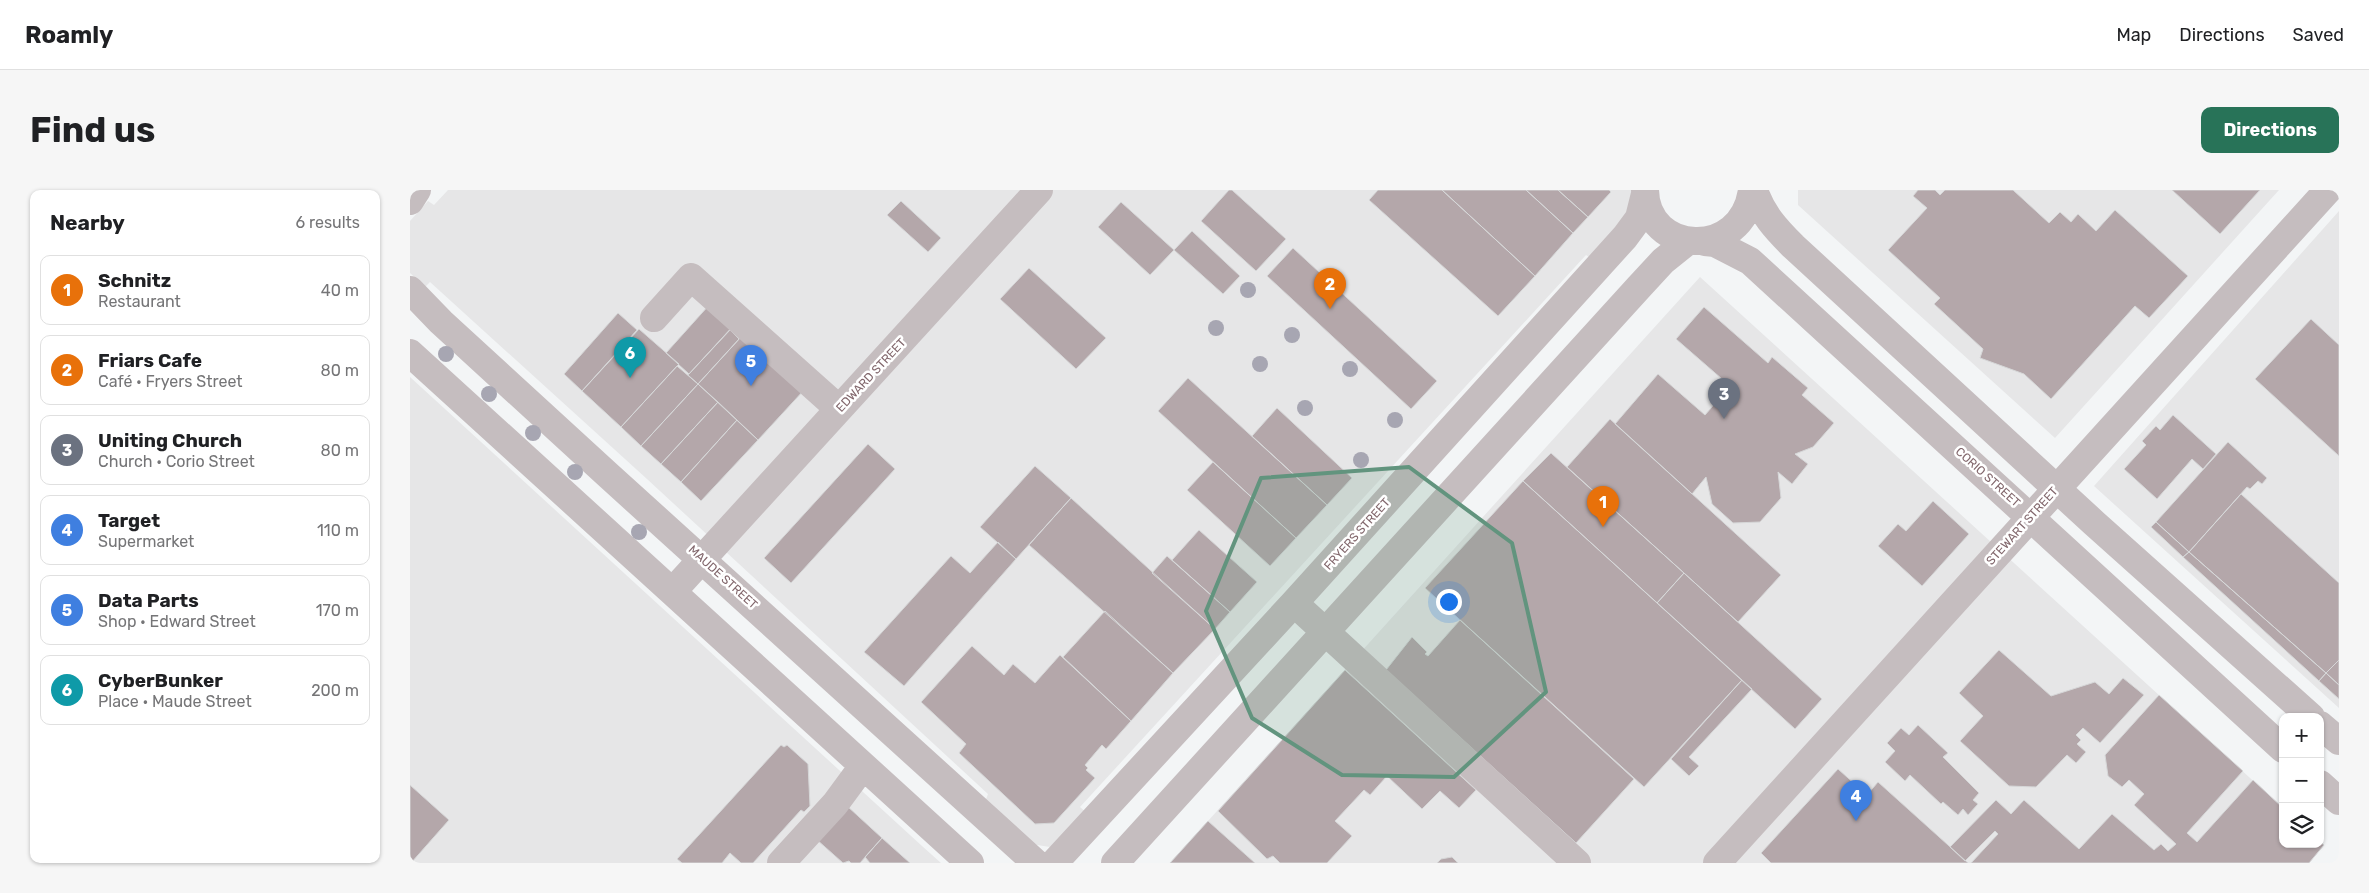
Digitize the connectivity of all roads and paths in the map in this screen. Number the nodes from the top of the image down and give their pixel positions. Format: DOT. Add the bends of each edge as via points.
graph roads {
  1 [pos="417,190"];
  2 [pos="1039,190"];
  3 [pos="1753,190"];
  4 [pos="2328,190"];
  5 [pos="1645,192"];
  6 [pos="410,201"];
  7 [pos="1697,241"];
  8 [pos="410,290"];
  9 [pos="654,318"];
  10 [pos="410,353"];
  11 [pos="839,409"];
  12 [pos="2056,488"];
  13 [pos="2030,516"];
  14 [pos="702,558"];
  15 [pos="673,592"];
  16 [pos="1294,604"];
  17 [pos="1326,633"];
  18 [pos="2308,713"];
  19 [pos="2324,728"];
  20 [pos="2339,741"];
  21 [pos="2279,745"];
  22 [pos="863,766"];
  23 [pos="2324,788"];
  24 [pos="2339,801"];
  25 [pos="781,863"];
  26 [pos="970,863"];
  27 [pos="1036,863"];
  28 [pos="1054,863"];
  29 [pos="1115,863"];
  30 [pos="1577,863"];
  31 [pos="1717,863"];
  1 -- 6 [label="street"];
  2 -- 11 [label="street, EDWARD STREET"];
  3 -- 7 [label="street" via="1750,205 1740,222 1724,235"];
  3 -- 12 [label="street" via="1770,223 1793,246"];
  4 -- 12 [label="street, STEWART STREET"];
  5 -- 7 [label="street, CORIO STREET" via="1649,210 1659,225 1672,236"];
  5 -- 16 [label="street, FRYERS STREET" via="1639,218 1625,237"];
  7 -- 13 [label="street, CORIO STREET" via="1714,243 1750,260"];
  7 -- 17 [label="street" via="1663,261"];
  8 -- 14 [label="street, MAUDE STREET" via="441,322"];
  9 -- 11 [label="street" via="691,277"];
  10 -- 15 [label="street"];
  11 -- 14 [label="street, EDWARD STREET"];
  12 -- 13 [label="street, STEWART STREET"];
  12 -- 18 [label="street"];
  13 -- 21 [label="street, CORIO STREET"];
  13 -- 31 [label="street, STEWART STREET"];
  14 -- 15 [label="street, EDWARD STREET"];
  14 -- 27 [label="street, MAUDE STREET"];
  15 -- 22 [label="street"];
  16 -- 17 [label="street"];
  16 -- 28 [label="street, FRYERS STREET"];
  17 -- 29 [label="street"];
  17 -- 30 [label="street"];
  19 -- 20 [label="street"];
  22 -- 25 [label="street" via="835,804"];
  22 -- 26 [label="street"];
  23 -- 24 [label="street"];
}
